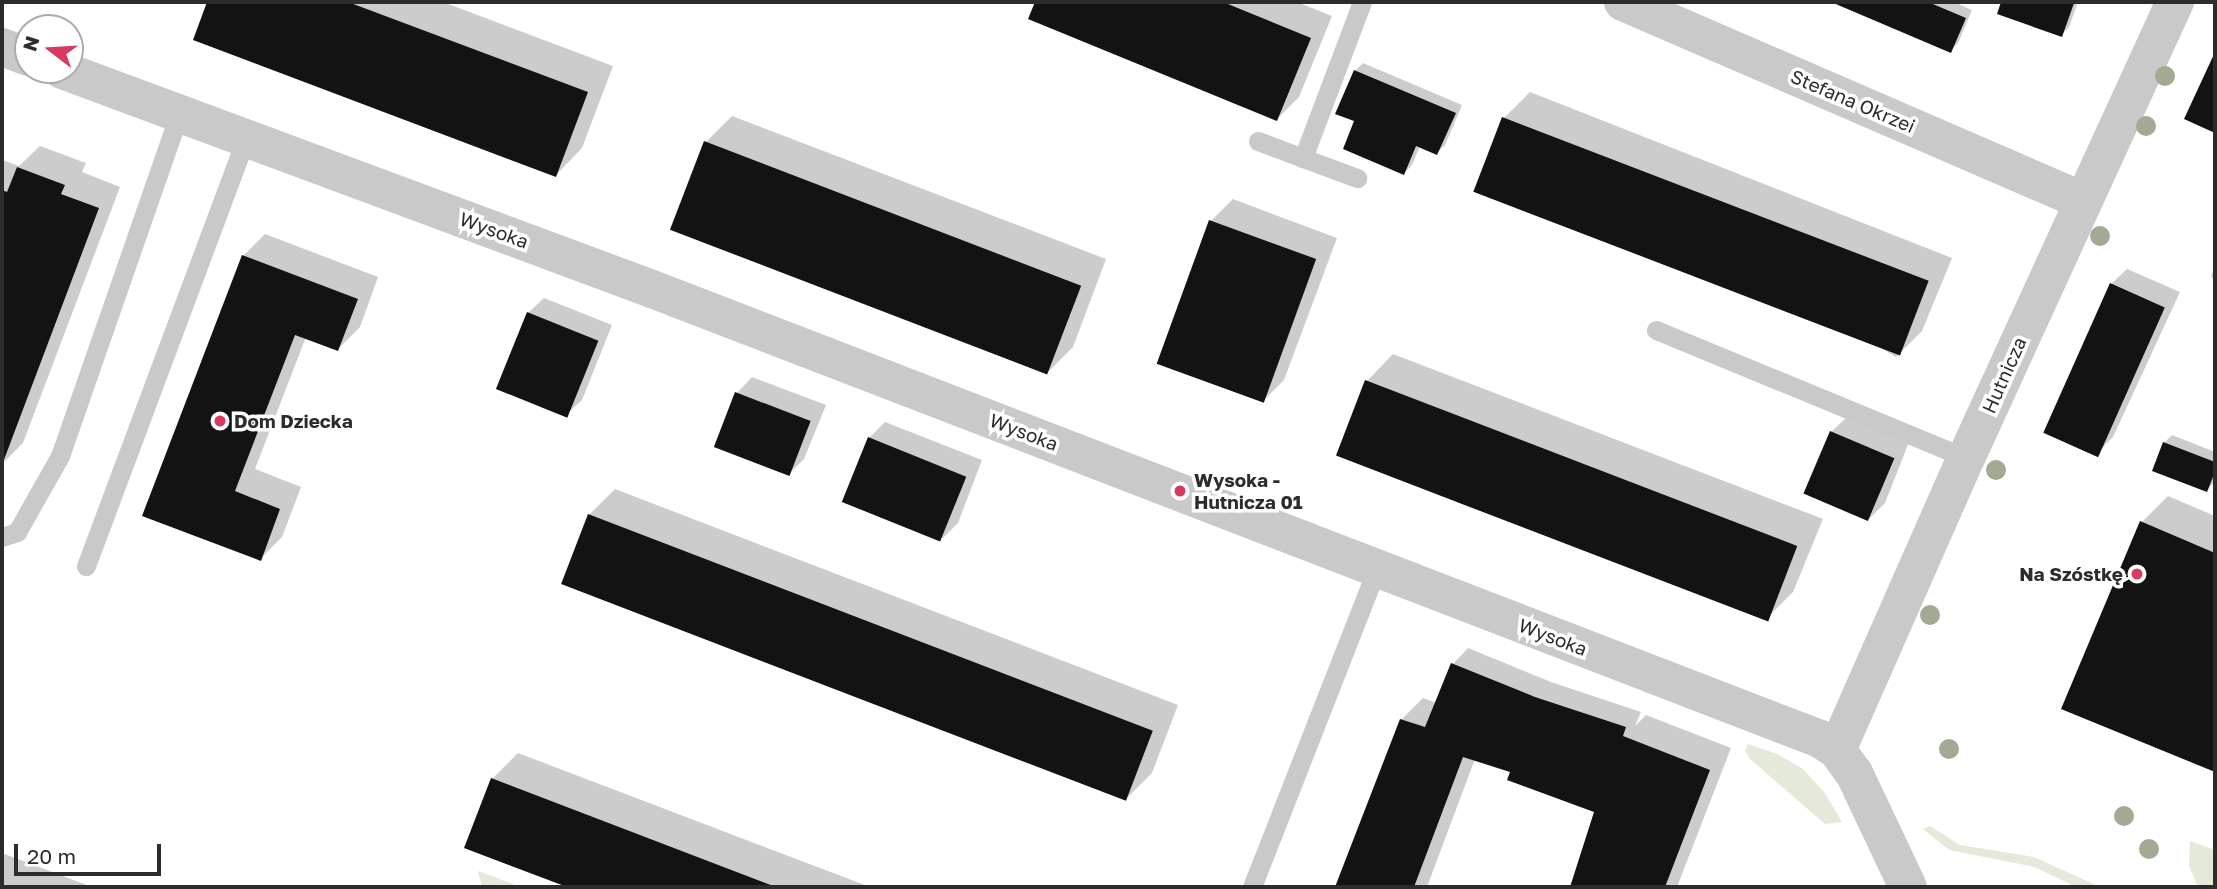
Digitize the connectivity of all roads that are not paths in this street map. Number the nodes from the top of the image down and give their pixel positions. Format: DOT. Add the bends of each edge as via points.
graph roads {
  1 [pos="1362,2"];
  2 [pos="1623,2"];
  3 [pos="2175,2"];
  4 [pos="84,78"];
  5 [pos="179,114"];
  6 [pos="246,138"];
  7 [pos="1258,141"];
  8 [pos="1303,158"];
  9 [pos="1357,178"];
  10 [pos="2083,201"];
  11 [pos="1656,330"];
  12 [pos="1966,458"];
  13 [pos="2,537"];
  14 [pos="86,566"];
  15 [pos="1376,570"];
  16 [pos="1837,750"];
  17 [pos="1252,887"];
  18 [pos="1908,887"];
  1 -- 8 [label="lane"];
  2 -- 10 [label="street, Stefana Okrzei"];
  3 -- 10 [label="street, Hutnicza"];
  4 -- 5 [label="street, Wysoka"];
  5 -- 6 [label="street, Wysoka"];
  5 -- 13 [label="lane" via="60,456 17,532"];
  6 -- 14 [label="lane"];
  6 -- 15 [label="street, Wysoka" via="691,304"];
  7 -- 8 [label="lane"];
  8 -- 9 [label="lane"];
  10 -- 12 [label="street, Hutnicza"];
  11 -- 12 [label="lane"];
  12 -- 16 [label="street, Hutnicza"];
  15 -- 16 [label="street, Wysoka" via="1807,734"];
  15 -- 17 [label="lane"];
  16 -- 18 [label="street, Wysoka" via="1854,773"];
}
